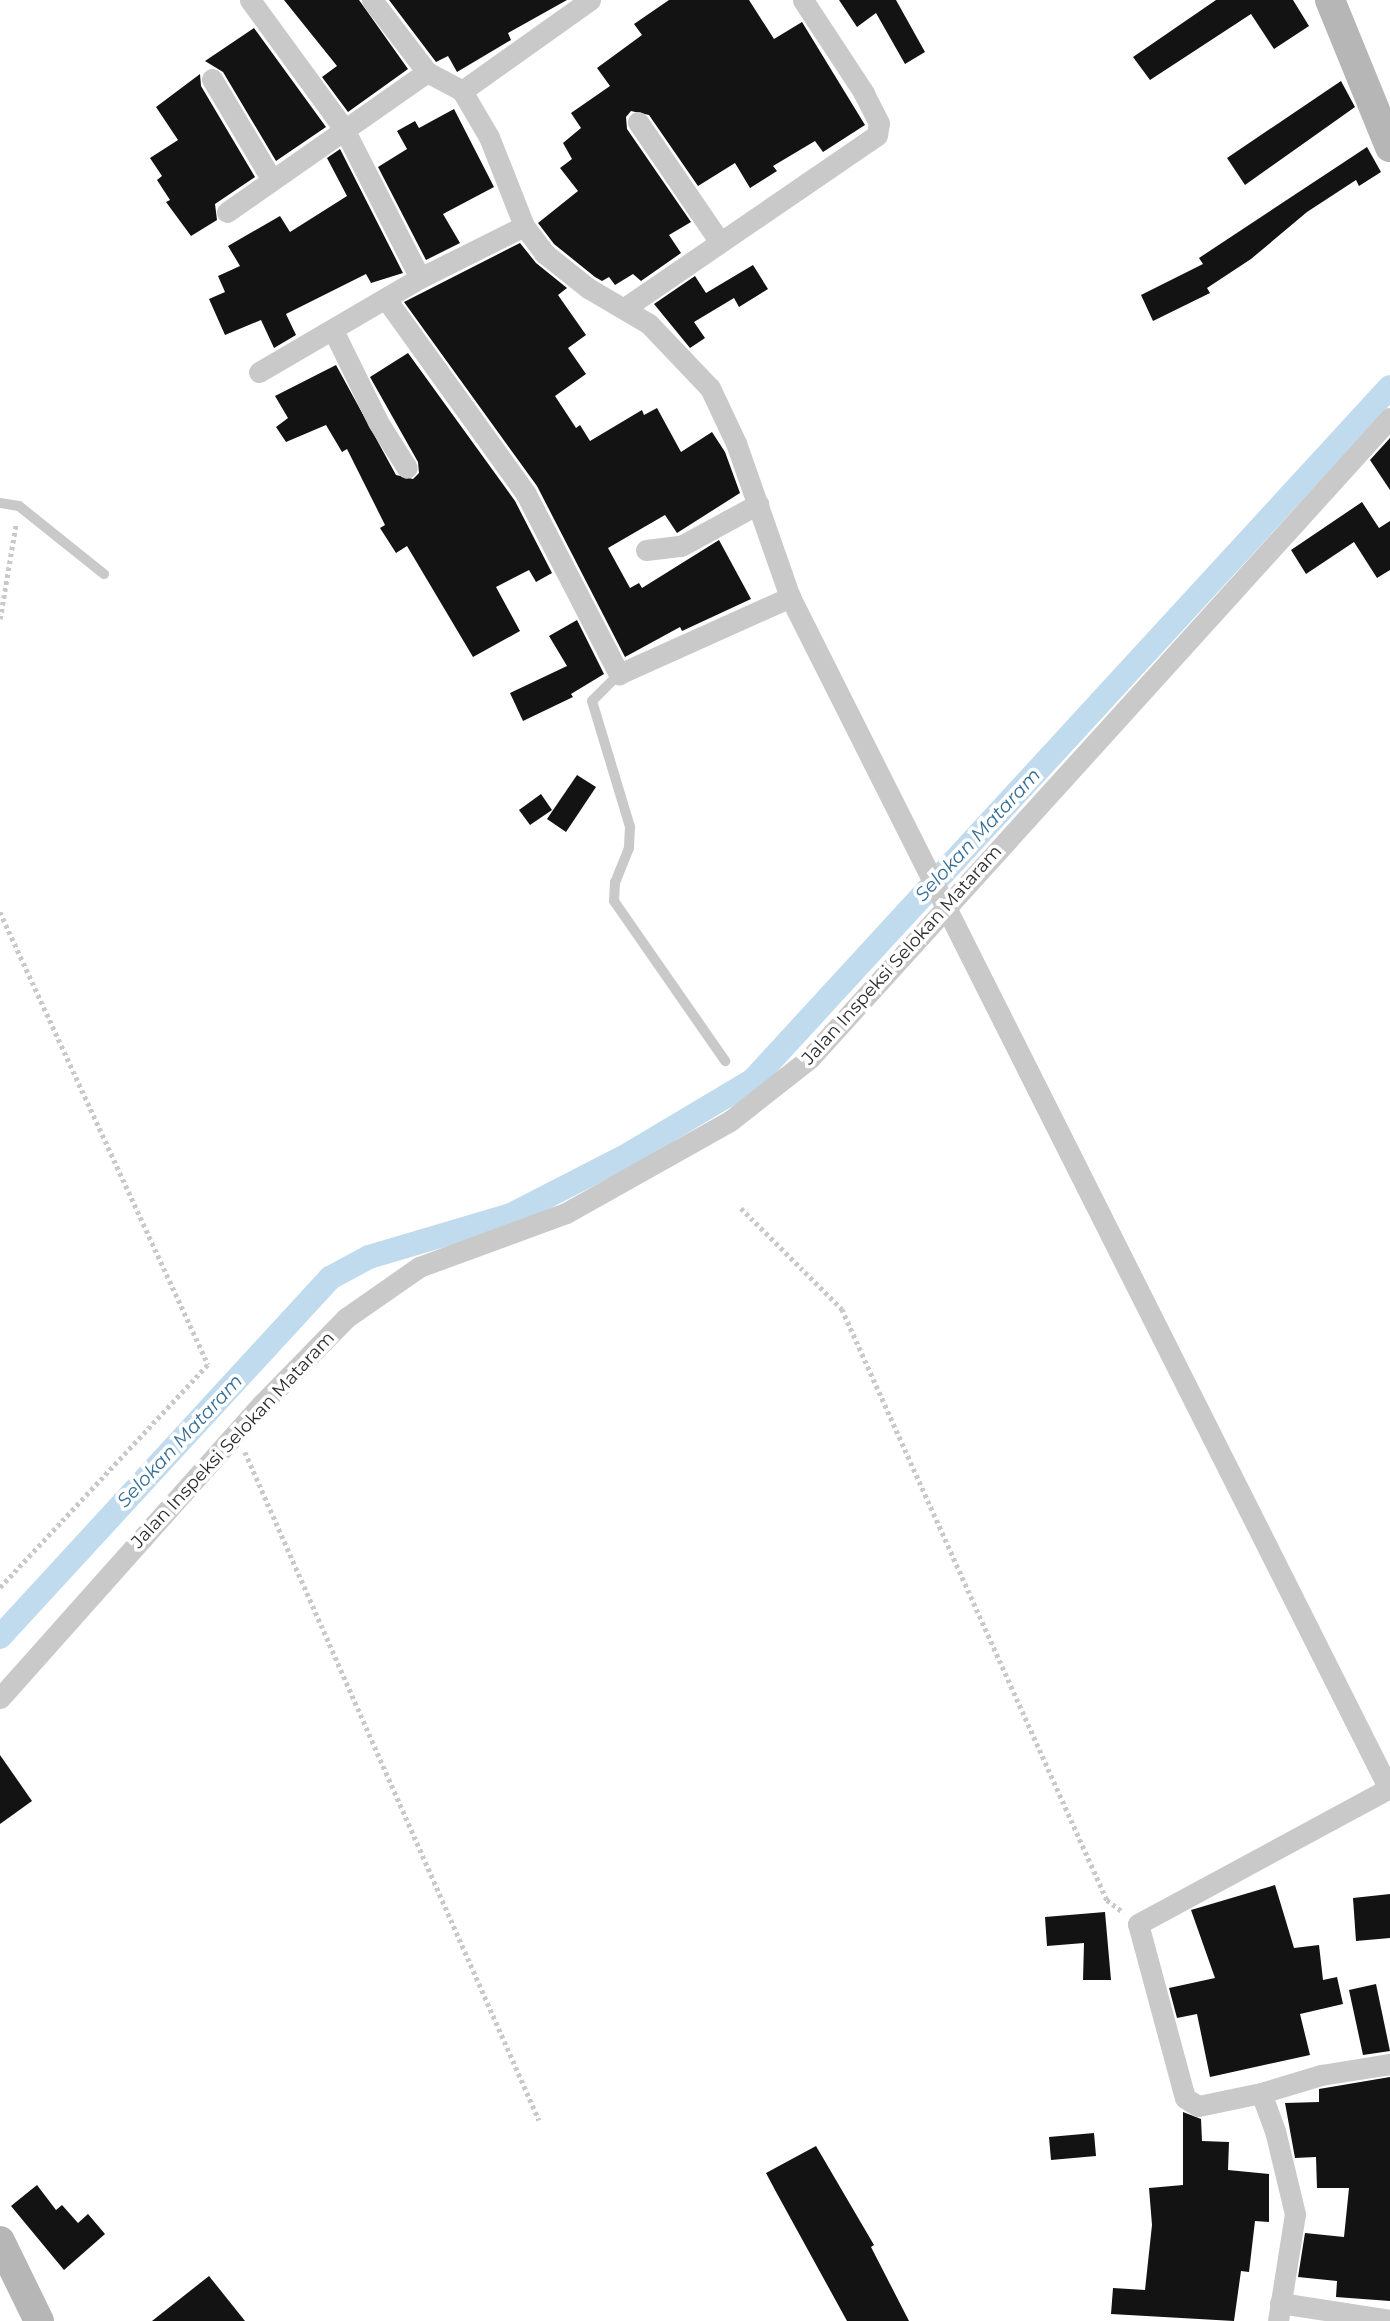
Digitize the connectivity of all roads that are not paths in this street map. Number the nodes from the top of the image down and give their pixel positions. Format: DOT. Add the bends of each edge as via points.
graph roads {
  1 [pos="250,0"];
  2 [pos="372,0"];
  3 [pos="590,0"];
  4 [pos="803,0"];
  5 [pos="1330,0"];
  6 [pos="427,72"];
  7 [pos="212,79"];
  8 [pos="462,91"];
  9 [pos="638,122"];
  10 [pos="344,129"];
  11 [pos="1390,148"];
  12 [pos="272,180"];
  13 [pos="226,212"];
  14 [pos="524,226"];
  15 [pos="720,242"];
  16 [pos="420,278"];
  17 [pos="386,299"];
  18 [pos="626,307"];
  19 [pos="333,330"];
  20 [pos="259,372"];
  21 [pos="1390,418"];
  22 [pos="407,468"];
  23 [pos="0,503"];
  24 [pos="758,505"];
  25 [pos="646,550"];
  26 [pos="104,574"];
  27 [pos="790,597"];
  28 [pos="619,674"];
  29 [pos="941,899"];
  30 [pos="725,1061"];
  31 [pos="0,1698"];
  32 [pos="1389,1789"];
  33 [pos="1390,2064"];
  34 [pos="1261,2093"];
  35 [pos="0,2241"];
  36 [pos="1279,2312"];
  37 [pos="1390,2320"];
  38 [pos="39,2321"];
  1 -- 10 [label="street"];
  2 -- 6 [label="street"];
  3 -- 8 [label="street"];
  4 -- 15 [label="street" via="864,93 879,123 877,135"];
  5 -- 11 [label="main road"];
  6 -- 8 [label="street"];
  6 -- 10 [label="street"];
  7 -- 12 [label="street"];
  8 -- 14 [label="street" via="489,137"];
  9 -- 15 [label="street"];
  10 -- 12 [label="street"];
  10 -- 16 [label="street"];
  12 -- 13 [label="street"];
  14 -- 16 [label="street"];
  14 -- 18 [label="street" via="559,266"];
  15 -- 18 [label="street"];
  16 -- 17 [label="street"];
  17 -- 19 [label="street"];
  17 -- 28 [label="street" via="532,504"];
  18 -- 24 [label="street" via="676,349 710,388"];
  19 -- 20 [label="street"];
  19 -- 22 [label="street" via="378,422"];
  21 -- 29 [label="street, Jalan Inspeksi Selokan Mataram"];
  23 -- 26 [label="lane" via="19,506"];
  24 -- 25 [label="street" via="681,546"];
  24 -- 27 [label="street"];
  27 -- 28 [label="street"];
  27 -- 29 [label="street"];
  28 -- 30 [label="lane" via="592,701 630,827 614,901"];
  29 -- 31 [label="street, Jalan Inspeksi Selokan Mataram" via="850,1016 779,1085 706,1134 566,1213 419,1268 346,1318 236,1432"];
  29 -- 32 [label="street"];
  32 -- 34 [label="street" via="1138,1924 1185,2098 1198,2106"];
  33 -- 34 [label="street" via="1321,2075"];
  34 -- 36 [label="street" via="1295,2214"];
  35 -- 38 [label="main road"];
  36 -- 37 [label="street"];
}
